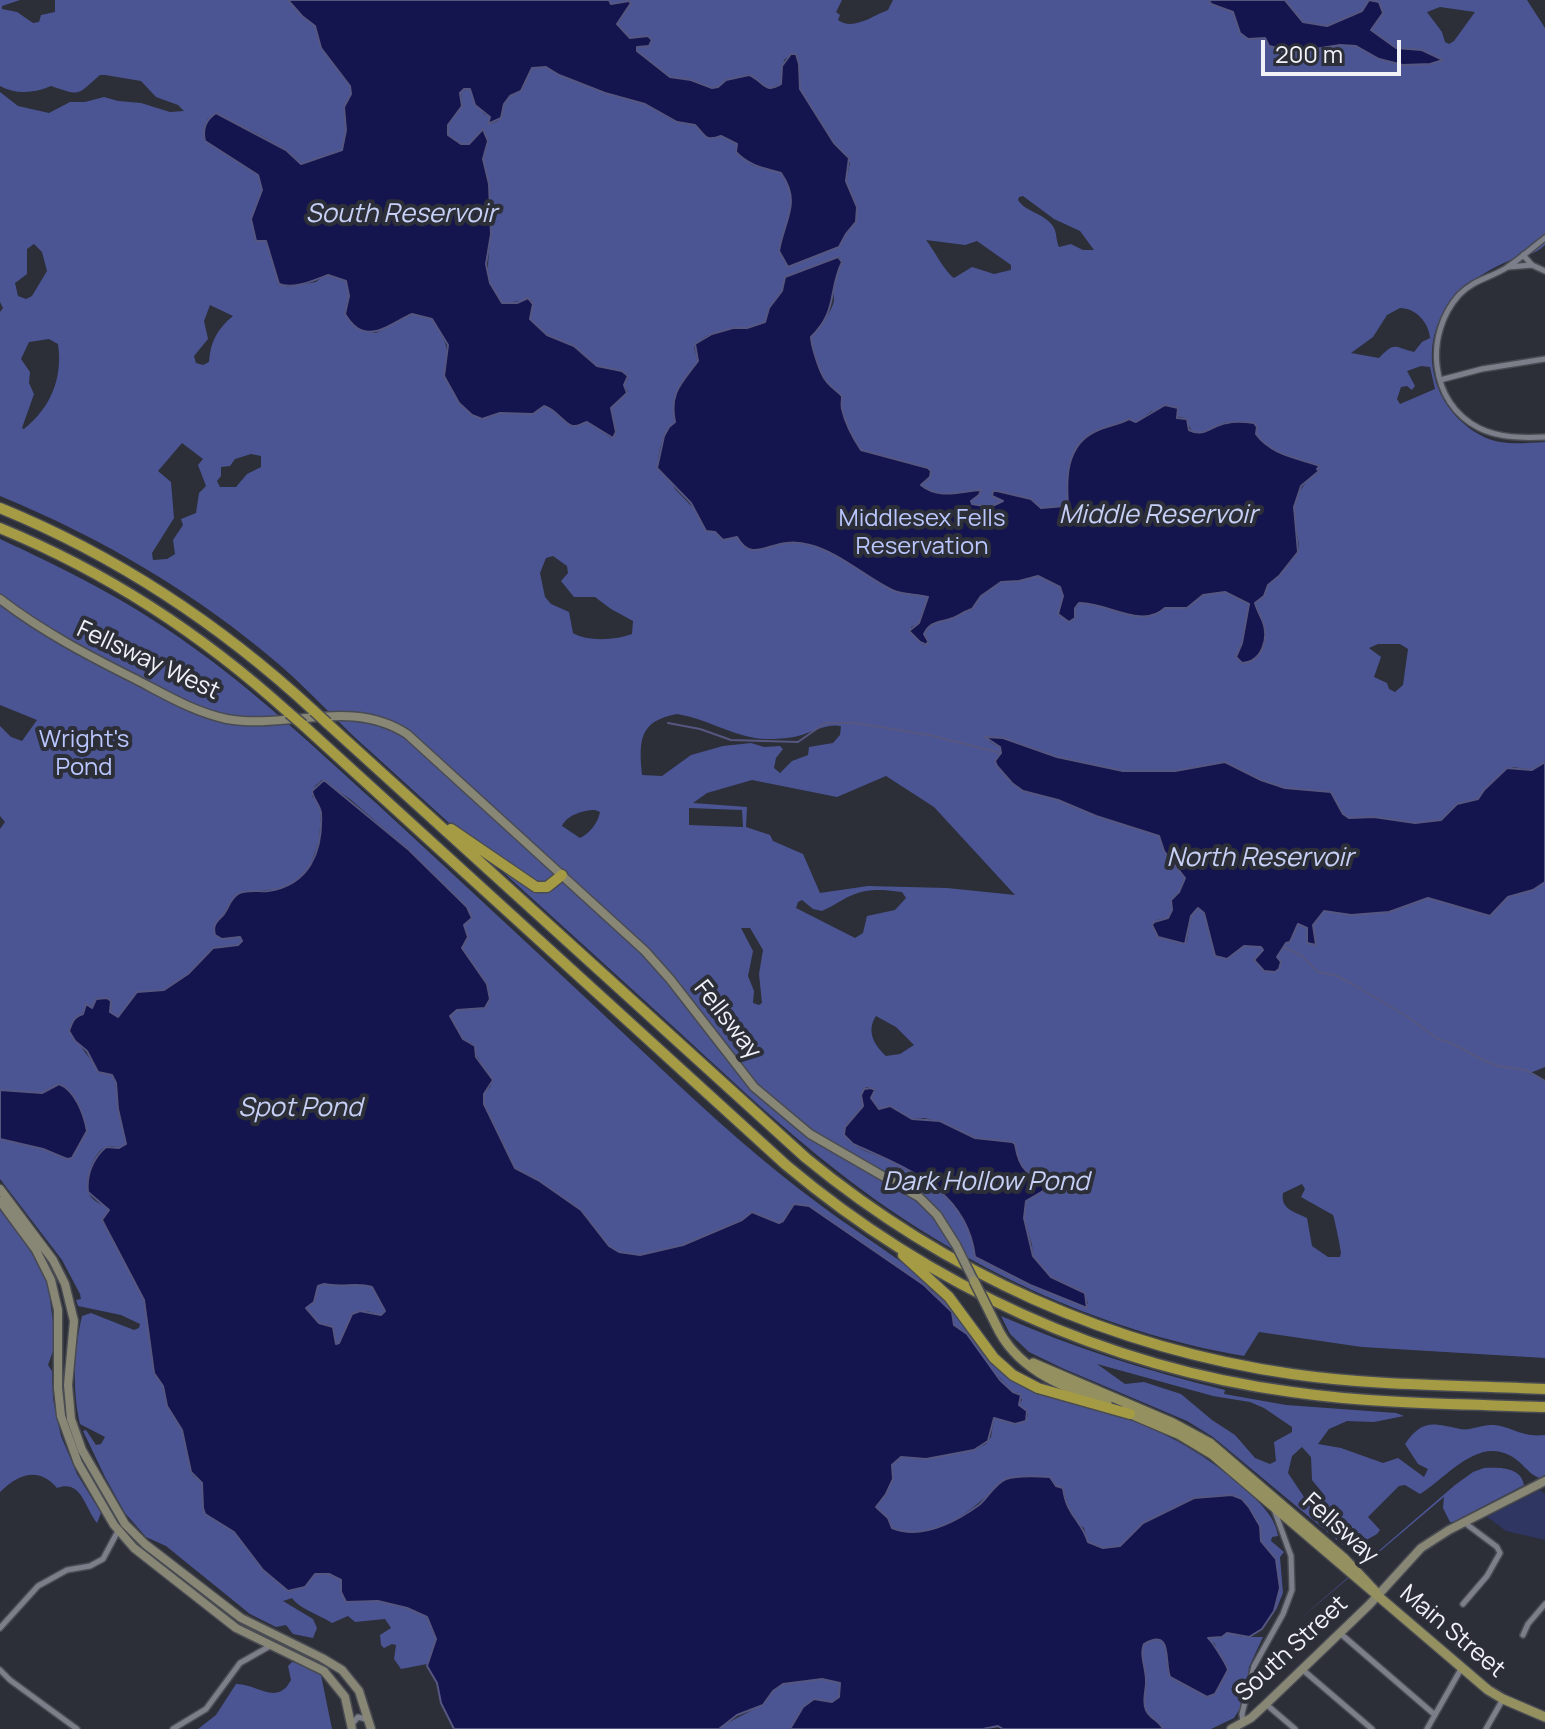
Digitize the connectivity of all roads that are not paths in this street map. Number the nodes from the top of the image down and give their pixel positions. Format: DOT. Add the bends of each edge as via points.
graph roads {
  1 [pos="1545,238"];
  2 [pos="1523,255"];
  3 [pos="1532,265"];
  4 [pos="1507,267"];
  5 [pos="1545,271"];
  6 [pos="1545,359"];
  7 [pos="1440,380"];
  8 [pos="1545,437"];
  9 [pos="0,508"];
  10 [pos="0,528"];
  11 [pos="0,599"];
  12 [pos="387,723"];
  13 [pos="427,814"];
  14 [pos="562,875"];
  15 [pos="0,1189"];
  16 [pos="0,1201"];
  17 [pos="893,1245"];
  18 [pos="58,1269"];
  19 [pos="48,1273"];
  20 [pos="974,1281"];
  21 [pos="1013,1350"];
  22 [pos="58,1355"];
  23 [pos="72,1356"];
  24 [pos="1545,1389"];
  25 [pos="1545,1407"];
  26 [pos="1130,1414"];
  27 [pos="1545,1481"];
  28 [pos="1270,1505"];
  29 [pos="1465,1522"];
  30 [pos="118,1531"];
  31 [pos="1377,1595"];
  32 [pos="1463,1604"];
  33 [pos="1545,1604"];
  34 [pos="0,1628"];
  35 [pos="1340,1633"];
  36 [pos="1523,1635"];
  37 [pos="271,1646"];
  38 [pos="1461,1668"];
  39 [pos="1302,1669"];
  40 [pos="0,1670"];
  41 [pos="1503,1699"];
  42 [pos="1266,1704"];
  43 [pos="1435,1715"];
  44 [pos="1545,1717"];
  45 [pos="1243,1723"];
  46 [pos="370,1724"];
  47 [pos="352,1728"];
  48 [pos="77,1729"];
  49 [pos="173,1729"];
  50 [pos="1231,1729"];
  51 [pos="1295,1729"];
  52 [pos="1372,1729"];
  53 [pos="1427,1729"];
  54 [pos="1486,1729"];
  1 -- 2 [label="street"];
  2 -- 3 [label="street"];
  2 -- 4 [label="street"];
  3 -- 4 [label="street"];
  3 -- 5 [label="street"];
  4 -- 7 [label="street" via="1472,284 1449,308 1436,341"];
  6 -- 7 [label="street"];
  7 -- 8 [label="street" via="1449,400 1478,427 1519,438"];
  9 -- 13 [label="highway, bridge" via="80,544 161,591 237,645"];
  10 -- 17 [label="highway, bridge" via="139,599 220,655 773,1154"];
  11 -- 12 [label="main road, Fellsway West" via="56,638 206,713 252,722 350,715"];
  12 -- 14 [label="main road, Fellsway" via="417,742"];
  13 -- 14 [label="highway" via="536,887 547,887"];
  13 -- 24 [label="highway" via="806,1158 887,1219 974,1271 1113,1331 1235,1364 1344,1380"];
  14 -- 20 [label="main road, Fellsway, bridge" via="660,967 754,1087 810,1134 916,1194 937,1215"];
  15 -- 18 [label="main road"];
  16 -- 19 [label="main road"];
  17 -- 25 [label="highway" via="1045,1325 1190,1373 1324,1396"];
  17 -- 26 [label="highway" via="949,1297 1013,1375 1038,1388"];
  18 -- 19 [label="main road"];
  18 -- 23 [label="main road" via="73,1314"];
  19 -- 22 [label="main road" via="58,1310"];
  20 -- 21 [label="main road, Fellsway, bridge"];
  21 -- 26 [label="main road, Fellsway" via="1045,1377"];
  21 -- 31 [label="main road, Fellsway" via="1048,1371 1210,1443 1345,1559"];
  22 -- 23 [label="main road"];
  22 -- 30 [label="main road" via="59,1408 67,1439"];
  23 -- 46 [label="main road" via="68,1397 75,1432 129,1529 241,1618 342,1670 359,1691"];
  26 -- 28 [label="main road, Fellsway" via="1199,1446"];
  27 -- 29 [label="main road, South Street"];
  28 -- 31 [label="main road, Fellsway"];
  28 -- 45 [label="street" via="1288,1546 1292,1586 1285,1611 1254,1666"];
  29 -- 31 [label="main road, South Street" via="1424,1546"];
  29 -- 32 [label="street" via="1500,1553"];
  30 -- 34 [label="street" via="103,1559 38,1586"];
  30 -- 37 [label="main road" via="231,1624"];
  31 -- 35 [label="main road, South Street"];
  31 -- 38 [label="main road, Main Street"];
  33 -- 36 [label="street"];
  35 -- 39 [label="main road, South Street"];
  35 -- 43 [label="street"];
  37 -- 47 [label="main road" via="330,1676 345,1697"];
  37 -- 49 [label="street" via="240,1663 206,1709"];
  38 -- 41 [label="main road, Main Street"];
  38 -- 43 [label="street"];
  39 -- 42 [label="main road, South Street"];
  39 -- 52 [label="street"];
  40 -- 48 [label="street"];
  41 -- 44 [label="main road, Main Street"];
  41 -- 54 [label="street"];
  42 -- 45 [label="main road, South Street"];
  42 -- 51 [label="street"];
  43 -- 53 [label="street"];
  45 -- 50 [label="main road, South Street"];
  46 -- 47 [label="street" via="358,1717"];
}
